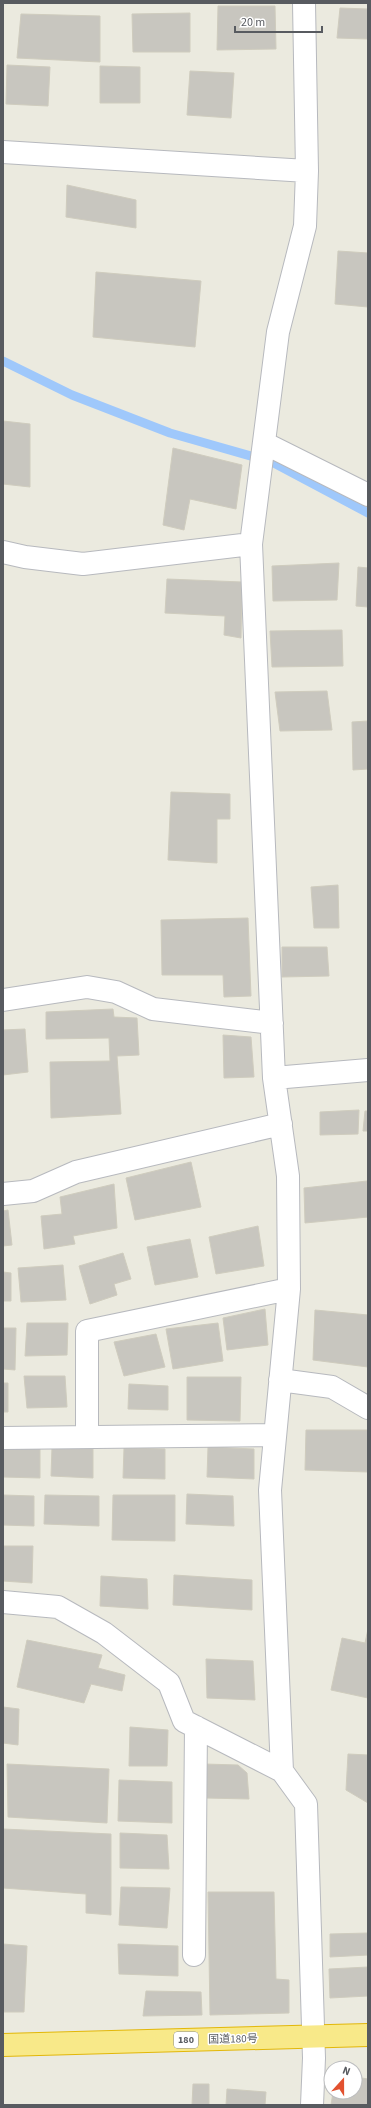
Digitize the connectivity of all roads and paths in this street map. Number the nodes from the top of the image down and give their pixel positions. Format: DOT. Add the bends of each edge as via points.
graph roads {
  1 [pos="304,3"];
  2 [pos="3,152"];
  3 [pos="307,171"];
  4 [pos="263,455"];
  5 [pos="368,495"];
  6 [pos="251,544"];
  7 [pos="3,552"];
  8 [pos="3,1000"];
  9 [pos="272,1023"];
  10 [pos="368,1070"];
  11 [pos="274,1078"];
  12 [pos="281,1124"];
  13 [pos="3,1194"];
  14 [pos="289,1289"];
  15 [pos="280,1380"];
  16 [pos="368,1408"];
  17 [pos="275,1435"];
  18 [pos="87,1437"];
  19 [pos="3,1438"];
  20 [pos="3,1602"];
  21 [pos="196,1727"];
  22 [pos="282,1770"];
  23 [pos="194,1955"];
  24 [pos="368,2035"];
  25 [pos="313,2037"];
  26 [pos="3,2045"];
  27 [pos="312,2105"];
  1 -- 3 [label="street"];
  2 -- 3 [label="street"];
  3 -- 4 [label="street" via="305,226 278,332"];
  4 -- 5 [label="street"];
  4 -- 6 [label="street"];
  6 -- 7 [label="street" via="83,564"];
  6 -- 9 [label="street"];
  8 -- 9 [label="street" via="87,987 116,992 153,1009"];
  9 -- 11 [label="street"];
  10 -- 11 [label="street"];
  11 -- 12 [label="street"];
  12 -- 13 [label="street" via="76,1172 33,1191"];
  12 -- 14 [label="street" via="288,1176"];
  14 -- 15 [label="street"];
  14 -- 18 [label="street" via="87,1331"];
  15 -- 16 [label="street" via="332,1387"];
  15 -- 17 [label="street"];
  17 -- 18 [label="street"];
  17 -- 22 [label="street" via="270,1490"];
  18 -- 19 [label="street"];
  20 -- 21 [label="street" via="58,1607 104,1633 169,1683 184,1721"];
  21 -- 22 [label="street"];
  21 -- 23 [label="street"];
  22 -- 25 [label="street" via="306,1804"];
  24 -- 25 [label="highway, 国道180号 / 180"];
  25 -- 26 [label="highway, 国道180号 / 180"];
  25 -- 27 [label="street"];
}
